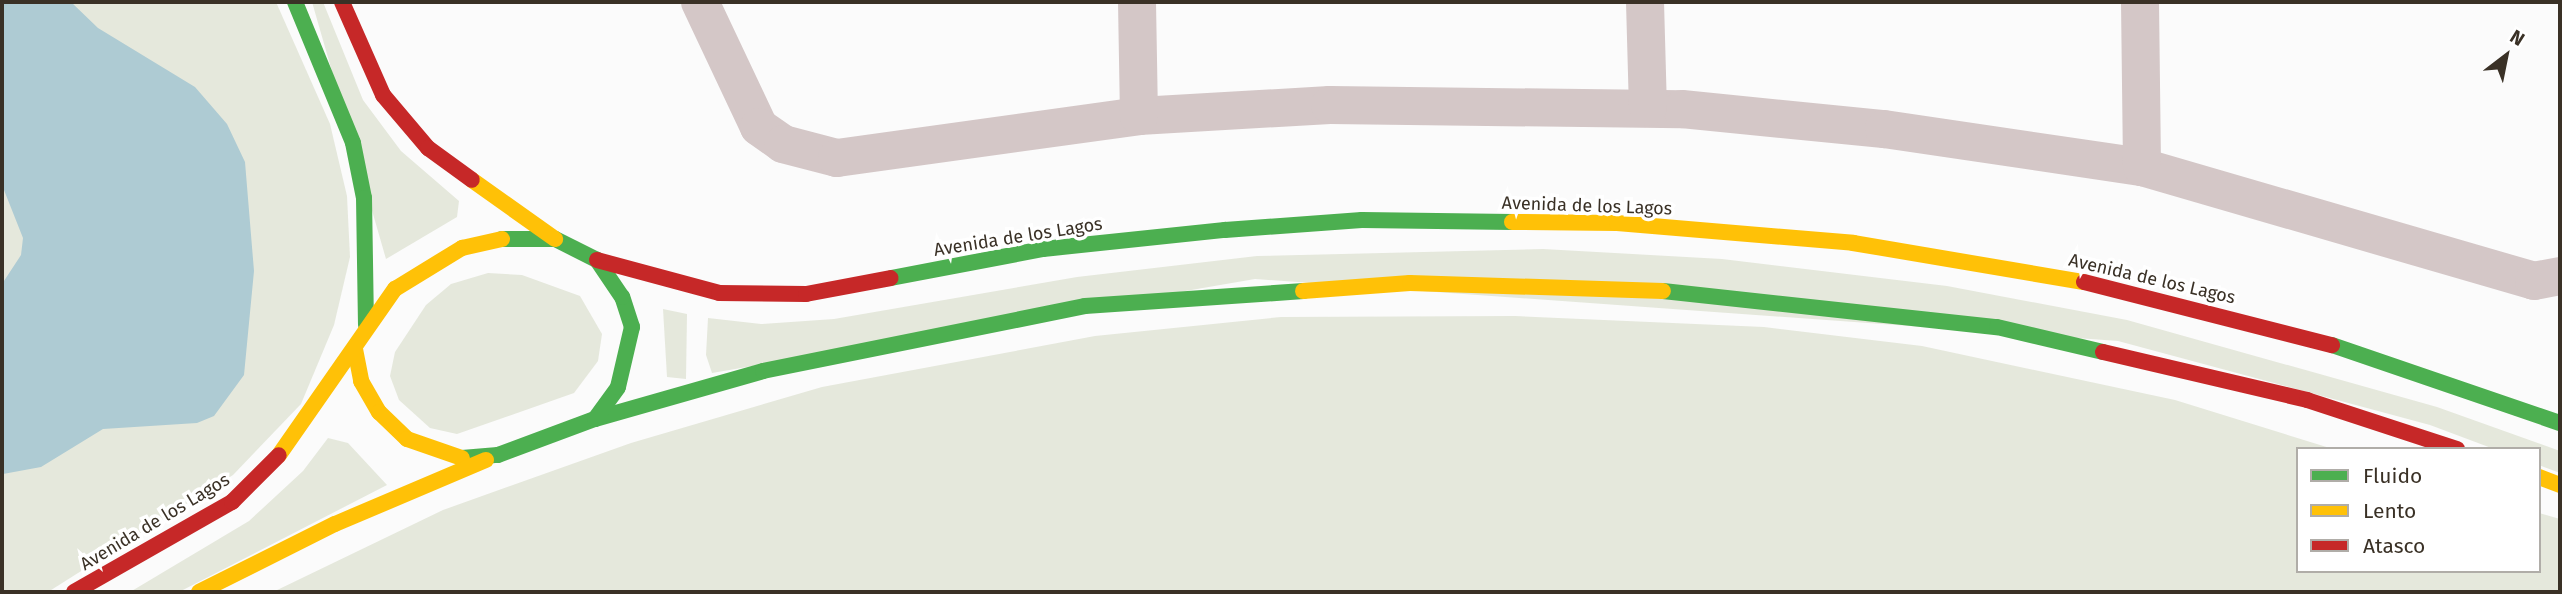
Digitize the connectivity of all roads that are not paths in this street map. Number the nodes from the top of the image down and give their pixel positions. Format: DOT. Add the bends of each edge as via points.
graph roads {
  1 [pos="295,2"];
  2 [pos="342,2"];
  3 [pos="700,2"];
  4 [pos="1137,2"];
  5 [pos="1646,2"];
  6 [pos="2140,2"];
  7 [pos="1648,107"];
  8 [pos="1139,116"];
  9 [pos="2142,167"];
  10 [pos="555,239"];
  11 [pos="597,260"];
  12 [pos="2560,276"];
  13 [pos="366,325"];
  14 [pos="355,349"];
  15 [pos="595,419"];
  16 [pos="2560,423"];
  17 [pos="2450,447"];
  18 [pos="498,455"];
  19 [pos="2541,478"];
  20 [pos="2560,485"];
  21 [pos="74,592"];
  22 [pos="199,592"];
  1 -- 13 [label="street" via="353,143 364,198"];
  2 -- 10 [label="street" via="383,95 428,148"];
  3 -- 8 [label="street" via="759,127 810,154 881,154"];
  4 -- 8 [label="street"];
  5 -- 7 [label="street"];
  6 -- 9 [label="street"];
  7 -- 8 [label="street" via="1330,105"];
  7 -- 9 [label="street" via="1884,129"];
  9 -- 12 [label="street" via="2534,281"];
  10 -- 11 [label="street"];
  10 -- 13 [label="street" via="503,239 462,248 395,289"];
  11 -- 15 [label="street" via="622,297 632,327 618,387"];
  11 -- 16 [label="street, Avenida de los Lagos" via="719,293 806,294 1043,249 1225,230 1362,220 1617,223 1853,243 2118,288 2349,349"];
  13 -- 14 [label="street"];
  14 -- 18 [label="street" via="361,381 407,439 463,458"];
  14 -- 21 [label="street, Avenida de los Lagos" via="249,488"];
  15 -- 17 [label="street" via="762,370 1085,306 1267,289 1541,285 1751,296 1997,327 2307,400"];
  15 -- 18 [label="street"];
  18 -- 22 [label="street" via="335,523"];
  19 -- 20 [label="street"];
}
